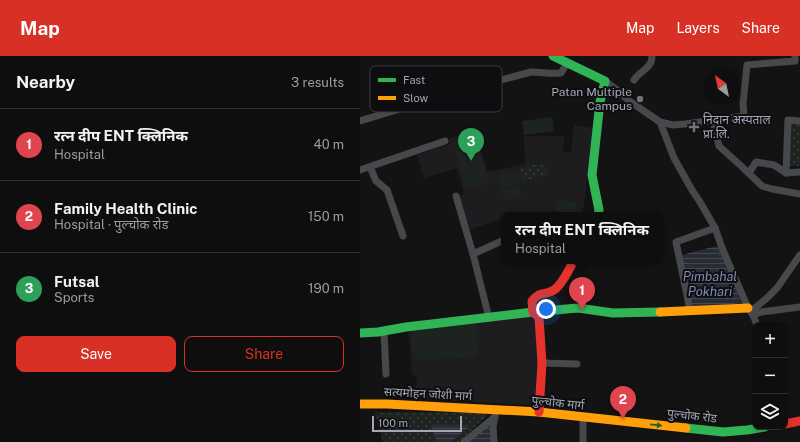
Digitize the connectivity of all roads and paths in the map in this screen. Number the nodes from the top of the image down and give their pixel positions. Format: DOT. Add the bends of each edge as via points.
graph roads {
  1 [pos="553,56"];
  2 [pos="652,56"];
  3 [pos="746,56"];
  4 [pos="797,59"];
  5 [pos="565,60"];
  6 [pos="747,65"];
  7 [pos="502,80"];
  8 [pos="634,80"];
  9 [pos="606,82"];
  10 [pos="390,112"];
  11 [pos="360,121"];
  12 [pos="714,121"];
  13 [pos="800,121"];
  14 [pos="660,122"];
  15 [pos="445,141"];
  16 [pos="370,167"];
  17 [pos="360,170"];
  18 [pos="800,172"];
  19 [pos="786,173"];
  20 [pos="750,174"];
  21 [pos="800,194"];
  22 [pos="456,196"];
  23 [pos="599,212"];
  24 [pos="715,228"];
  25 [pos="403,236"];
  26 [pos="501,241"];
  27 [pos="473,254"];
  28 [pos="800,255"];
  29 [pos="572,264"];
  30 [pos="800,307"];
  31 [pos="690,310"];
  32 [pos="751,311"];
  33 [pos="533,312"];
  34 [pos="489,318"];
  35 [pos="756,322"];
  36 [pos="384,331"];
  37 [pos="360,333"];
  38 [pos="542,363"];
  39 [pos="577,364"];
  40 [pos="386,374"];
  41 [pos="360,404"];
  42 [pos="539,412"];
  43 [pos="496,413"];
  44 [pos="584,417"];
  45 [pos="617,420"];
  46 [pos="752,429"];
  47 [pos="464,442"];
  48 [pos="494,442"];
  49 [pos="583,442"];
  1 -- 5 [label="street"];
  2 -- 8 [label="street" via="648,68"];
  3 -- 6 [label="street"];
  4 -- 6 [label="street"];
  5 -- 7 [label="street" via="561,73 531,72"];
  5 -- 9 [label="street"];
  6 -- 12 [label="street" via="744,116"];
  9 -- 14 [label="street"];
  9 -- 23 [label="street" via="600,102 592,175"];
  10 -- 11 [label="street"];
  12 -- 14 [label="street" via="673,125"];
  12 -- 20 [label="street" via="719,146"];
  13 -- 19 [label="street" via="788,120"];
  14 -- 24 [label="street" via="674,158"];
  15 -- 16 [label="street"];
  16 -- 17 [label="street"];
  16 -- 25 [label="street" via="376,181 387,190"];
  18 -- 19 [label="street"];
  19 -- 20 [label="street" via="774,165 756,162"];
  20 -- 21 [label="street" via="762,186"];
  22 -- 27 [label="street"];
  24 -- 31 [label="street" via="676,242"];
  24 -- 32 [label="street"];
  26 -- 27 [label="street"];
  27 -- 34 [label="street"];
  28 -- 32 [label="street" via="777,288"];
  29 -- 33 [label="street" via="557,288 533,298"];
  30 -- 32 [label="street"];
  31 -- 32 [label="street"];
  31 -- 33 [label="street" via="613,313 578,308"];
  32 -- 35 [label="street"];
  33 -- 34 [label="street"];
  33 -- 38 [label="street" via="539,317"];
  34 -- 36 [label="street"];
  36 -- 37 [label="street"];
  36 -- 40 [label="street"];
  38 -- 39 [label="street"];
  38 -- 42 [label="street"];
  41 -- 43 [label="street, सत्यमोहन जोशी मार्ग"];
  42 -- 43 [label="street, पुल्चोक मार्ग"];
  42 -- 44 [label="street, पुल्चोक मार्ग"];
  43 -- 47 [label="street"];
  43 -- 48 [label="street" via="493,427"];
  44 -- 45 [label="street, पुल्चोक मार्ग"];
  44 -- 49 [label="street"];
  45 -- 46 [label="street, पुल्चोक रोड, one-way" via="708,431"];
}
